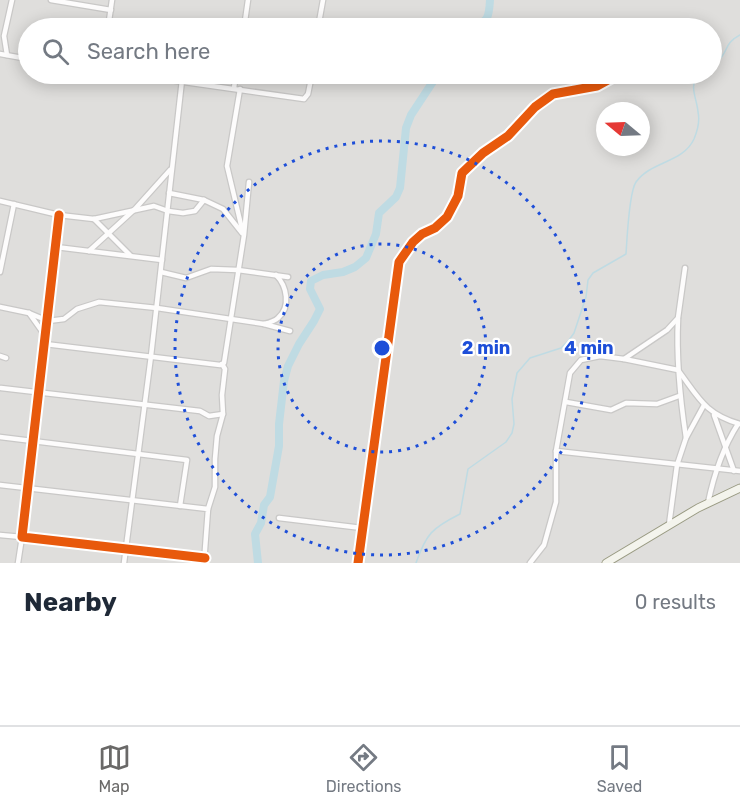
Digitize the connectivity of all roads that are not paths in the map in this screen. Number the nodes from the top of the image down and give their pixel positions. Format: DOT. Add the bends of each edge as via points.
graph roads {
  1 [pos="12,0"];
  2 [pos="51,0"];
  3 [pos="112,0"];
  4 [pos="248,0"];
  5 [pos="323,0"];
  6 [pos="111,10"];
  7 [pos="110,18"];
  8 [pos="245,18"];
  9 [pos="320,18"];
  10 [pos="2,38"];
  11 [pos="0,54"];
  12 [pos="7,55"];
  13 [pos="18,57"];
  14 [pos="181,84"];
  15 [pos="210,84"];
  16 [pos="237,84"];
  17 [pos="310,84"];
  18 [pos="601,84"];
  19 [pos="237,88"];
  20 [pos="170,169"];
  21 [pos="249,182"];
  22 [pos="169,193"];
  23 [pos="204,200"];
  24 [pos="0,201"];
  25 [pos="14,204"];
  26 [pos="135,209"];
  27 [pos="168,211"];
  28 [pos="59,215"];
  29 [pos="94,219"];
  30 [pos="107,232"];
  31 [pos="243,235"];
  32 [pos="56,247"];
  33 [pos="89,250"];
  34 [pos="130,255"];
  35 [pos="162,260"];
  36 [pos="686,268"];
  37 [pos="238,270"];
  38 [pos="0,272"];
  39 [pos="161,272"];
  40 [pos="275,275"];
  41 [pos="288,276"];
  42 [pos="0,307"];
  43 [pos="157,308"];
  44 [pos="29,313"];
  45 [pos="678,318"];
  46 [pos="232,320"];
  47 [pos="48,321"];
  48 [pos="264,324"];
  49 [pos="290,331"];
  50 [pos="46,337"];
  51 [pos="45,344"];
  52 [pos="0,356"];
  53 [pos="151,356"];
  54 [pos="6,358"];
  55 [pos="624,359"];
  56 [pos="222,364"];
  57 [pos="678,370"];
  58 [pos="2,388"];
  59 [pos="39,392"];
  60 [pos="679,396"];
  61 [pos="566,402"];
  62 [pos="144,405"];
  63 [pos="704,405"];
  64 [pos="223,414"];
  65 [pos="714,415"];
  66 [pos="739,424"];
  67 [pos="0,437"];
  68 [pos="686,438"];
  69 [pos="33,442"];
  70 [pos="725,444"];
  71 [pos="556,451"];
  72 [pos="140,453"];
  73 [pos="677,465"];
  74 [pos="716,469"];
  75 [pos="737,471"];
  76 [pos="0,485"];
  77 [pos="28,488"];
  78 [pos="740,488"];
  79 [pos="133,500"];
  80 [pos="708,503"];
  81 [pos="180,506"];
  82 [pos="208,509"];
  83 [pos="279,519"];
  84 [pos="669,525"];
  85 [pos="362,528"];
  86 [pos="0,535"];
  87 [pos="22,537"];
  88 [pos="125,549"];
  89 [pos="205,560"];
  90 [pos="18,563"];
  91 [pos="124,563"];
  92 [pos="358,563"];
  93 [pos="530,563"];
  94 [pos="606,563"];
  1 -- 10 [label="street"];
  2 -- 6 [label="street"];
  3 -- 6 [label="street"];
  4 -- 8 [label="street"];
  5 -- 9 [label="street"];
  6 -- 7 [label="street"];
  10 -- 12 [label="street"];
  11 -- 12 [label="street"];
  12 -- 13 [label="street"];
  14 -- 20 [label="street"];
  15 -- 19 [label="street"];
  16 -- 19 [label="street"];
  17 -- 19 [label="street" via="304,99"];
  18 -- 85 [label="street" via="553,94 535,107 508,136 462,173 458,196 447,217 422,234 399,262"];
  19 -- 31 [label="street" via="227,166"];
  20 -- 22 [label="street"];
  20 -- 26 [label="street"];
  21 -- 31 [label="street"];
  22 -- 23 [label="street"];
  22 -- 27 [label="street"];
  23 -- 27 [label="street" via="195,211"];
  23 -- 31 [label="street" via="223,209"];
  24 -- 25 [label="street"];
  25 -- 28 [label="street"];
  25 -- 38 [label="street"];
  26 -- 27 [label="street" via="154,206"];
  26 -- 29 [label="street"];
  26 -- 30 [label="street"];
  27 -- 35 [label="street"];
  28 -- 29 [label="street"];
  28 -- 32 [label="street"];
  29 -- 30 [label="street"];
  30 -- 33 [label="street"];
  30 -- 34 [label="street"];
  31 -- 37 [label="street"];
  32 -- 33 [label="street"];
  32 -- 47 [label="street"];
  33 -- 34 [label="street"];
  34 -- 35 [label="street"];
  35 -- 39 [label="street"];
  36 -- 45 [label="street"];
  37 -- 39 [label="street" via="212,269 186,278"];
  37 -- 40 [label="street"];
  37 -- 46 [label="street"];
  39 -- 43 [label="street"];
  40 -- 41 [label="street"];
  40 -- 48 [label="street" via="287,297 278,319"];
  42 -- 44 [label="street"];
  43 -- 46 [label="street"];
  43 -- 47 [label="street" via="99,302 76,309 64,319"];
  43 -- 53 [label="street"];
  44 -- 47 [label="street"];
  44 -- 50 [label="street"];
  45 -- 55 [label="street"];
  45 -- 57 [label="street"];
  46 -- 48 [label="street"];
  46 -- 56 [label="street"];
  47 -- 50 [label="street"];
  48 -- 49 [label="street"];
  50 -- 51 [label="street"];
  51 -- 53 [label="street"];
  51 -- 59 [label="street"];
  52 -- 54 [label="street"];
  53 -- 56 [label="street"];
  53 -- 62 [label="street"];
  55 -- 57 [label="street"];
  55 -- 61 [label="street" via="600,356 581,360 570,373"];
  56 -- 64 [label="street"];
  57 -- 60 [label="street"];
  57 -- 63 [label="street"];
  58 -- 59 [label="street"];
  59 -- 62 [label="street"];
  59 -- 69 [label="street"];
  60 -- 61 [label="street" via="657,404 626,403 612,410"];
  60 -- 68 [label="street"];
  61 -- 71 [label="street"];
  62 -- 64 [label="street" via="200,411 209,416"];
  62 -- 72 [label="street"];
  63 -- 65 [label="street"];
  63 -- 68 [label="street"];
  64 -- 82 [label="street" via="216,447 215,487"];
  65 -- 66 [label="street"];
  65 -- 70 [label="street"];
  66 -- 70 [label="street"];
  67 -- 69 [label="street"];
  68 -- 73 [label="street"];
  69 -- 72 [label="street"];
  69 -- 77 [label="street"];
  70 -- 74 [label="street"];
  70 -- 75 [label="street"];
  71 -- 73 [label="street"];
  71 -- 93 [label="street" via="556,502 544,545"];
  72 -- 79 [label="street"];
  72 -- 81 [label="street" via="187,460"];
  73 -- 74 [label="street"];
  73 -- 84 [label="street"];
  74 -- 75 [label="street"];
  74 -- 80 [label="street"];
  76 -- 77 [label="street"];
  77 -- 79 [label="street"];
  77 -- 87 [label="street"];
  78 -- 80 [label="street"];
  79 -- 81 [label="street"];
  79 -- 88 [label="street"];
  80 -- 84 [label="street"];
  81 -- 82 [label="street"];
  82 -- 89 [label="street"];
  83 -- 85 [label="street"];
  84 -- 94 [label="street"];
  85 -- 92 [label="street"];
  86 -- 87 [label="street"];
  87 -- 88 [label="street"];
  87 -- 90 [label="street"];
  88 -- 89 [label="street"];
  88 -- 91 [label="street"];
}
